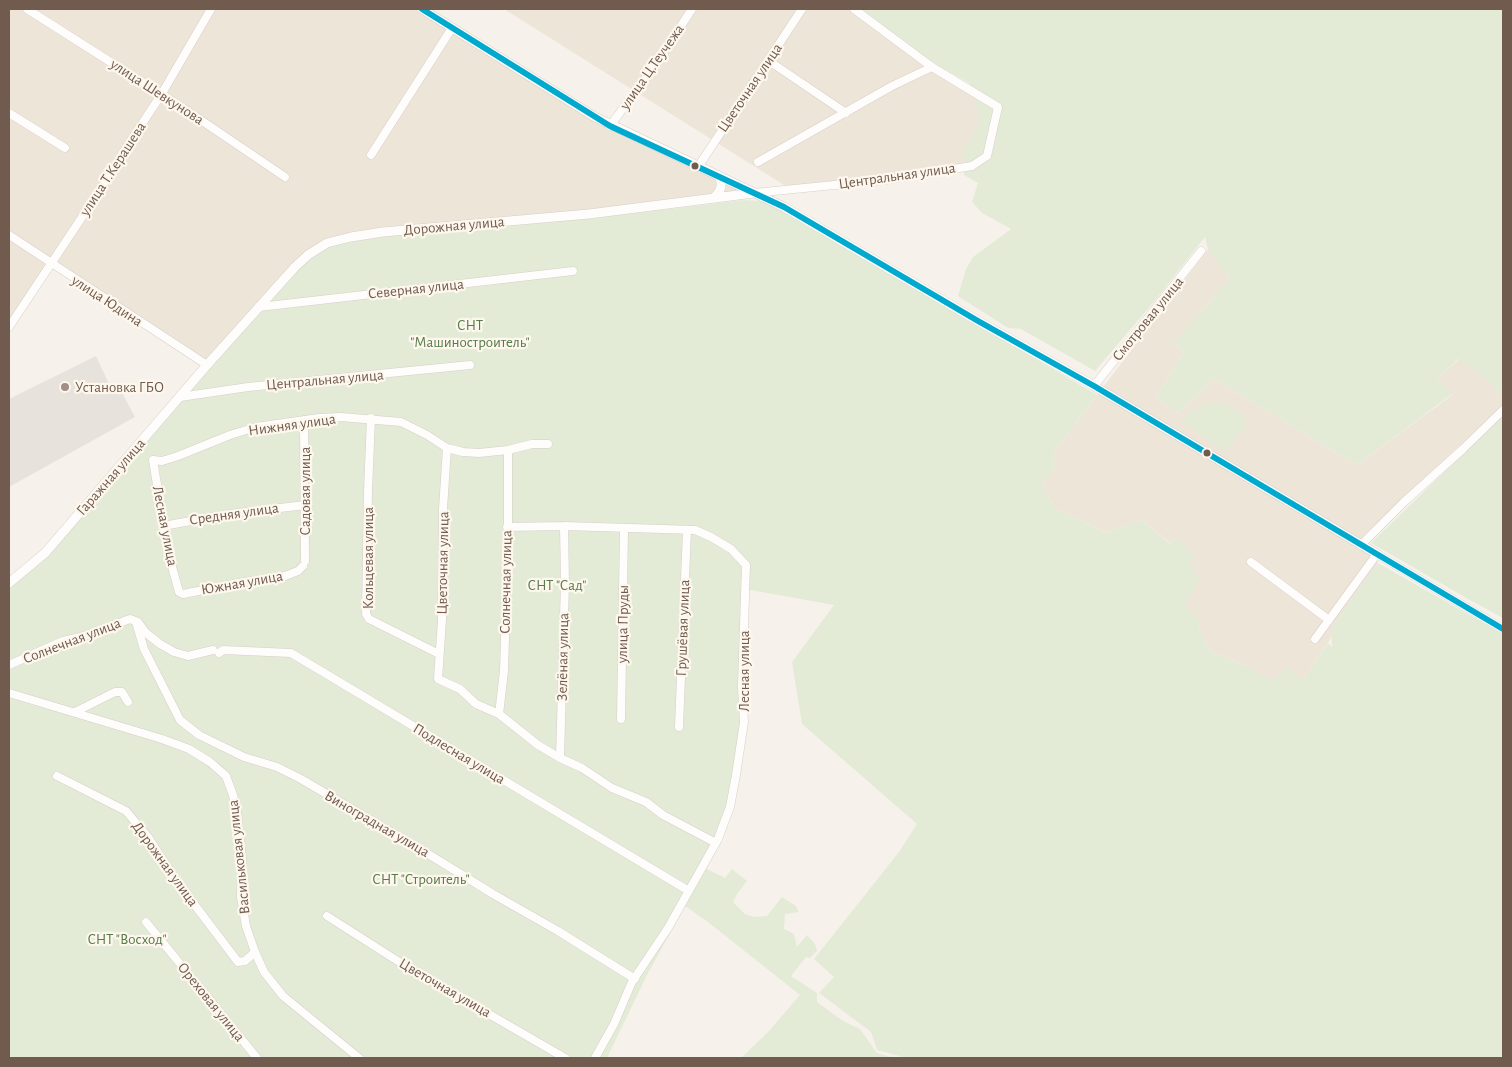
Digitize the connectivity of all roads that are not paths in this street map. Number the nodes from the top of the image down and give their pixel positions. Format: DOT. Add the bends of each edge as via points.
graph roads {
  1 [pos="27,9"];
  2 [pos="210,9"];
  3 [pos="422,9"];
  4 [pos="802,9"];
  5 [pos="854,9"];
  6 [pos="689,10"];
  7 [pos="452,28"];
  8 [pos="768,61"];
  9 [pos="932,67"];
  10 [pos="161,95"];
  11 [pos="9,113"];
  12 [pos="846,113"];
  13 [pos="610,126"];
  14 [pos="65,148"];
  15 [pos="371,155"];
  16 [pos="758,162"];
  17 [pos="698,167"];
  18 [pos="719,176"];
  19 [pos="285,177"];
  20 [pos="754,193"];
  21 [pos="714,198"];
  22 [pos="9,236"];
  23 [pos="1202,251"];
  24 [pos="51,264"];
  25 [pos="573,271"];
  26 [pos="259,307"];
  27 [pos="9,327"];
  28 [pos="470,365"];
  29 [pos="207,366"];
  30 [pos="1094,386"];
  31 [pos="180,397"];
  32 [pos="1502,411"];
  33 [pos="371,418"];
  34 [pos="304,420"];
  35 [pos="548,444"];
  36 [pos="447,448"];
  37 [pos="508,450"];
  38 [pos="152,460"];
  39 [pos="305,505"];
  40 [pos="163,526"];
  41 [pos="564,526"];
  42 [pos="507,527"];
  43 [pos="624,528"];
  44 [pos="687,530"];
  45 [pos="1361,545"];
  46 [pos="1377,554"];
  47 [pos="1251,562"];
  48 [pos="304,564"];
  49 [pos="9,583"];
  50 [pos="179,592"];
  51 [pos="1329,620"];
  52 [pos="136,622"];
  53 [pos="1503,629"];
  54 [pos="1315,639"];
  55 [pos="216,651"];
  56 [pos="440,654"];
  57 [pos="9,665"];
  58 [pos="9,692"];
  59 [pos="128,702"];
  60 [pos="75,712"];
  61 [pos="499,714"];
  62 [pos="621,719"];
  63 [pos="679,726"];
  64 [pos="244,757"];
  65 [pos="560,758"];
  66 [pos="57,776"];
  67 [pos="716,843"];
  68 [pos="689,891"];
  69 [pos="327,916"];
  70 [pos="146,922"];
  71 [pos="255,952"];
  72 [pos="634,979"];
  73 [pos="257,1058"];
  74 [pos="359,1058"];
  75 [pos="565,1058"];
  76 [pos="596,1058"];
  1 -- 10 [label="street, улица Шевкунова"];
  2 -- 10 [label="street, улица Т.Керашева"];
  3 -- 7 [label="street"];
  4 -- 8 [label="street, Цветочная улица"];
  5 -- 9 [label="street"];
  6 -- 13 [label="street, улица Ц.Теучежа" via="658,61"];
  7 -- 13 [label="street"];
  7 -- 15 [label="street"];
  8 -- 12 [label="street"];
  8 -- 17 [label="street, Цветочная улица"];
  9 -- 12 [label="street"];
  9 -- 20 [label="street, Центральная улица" via="998,107 987,156 972,166 885,180"];
  10 -- 19 [label="street, улица Шевкунова"];
  10 -- 24 [label="street, улица Т.Керашева"];
  11 -- 14 [label="street"];
  12 -- 16 [label="street"];
  13 -- 17 [label="street"];
  17 -- 18 [label="street"];
  18 -- 20 [label="street"];
  18 -- 21 [label="street" via="721,187"];
  20 -- 21 [label="street, Дорожная улица"];
  20 -- 30 [label="street" via="784,207"];
  21 -- 26 [label="street, Дорожная улица" via="589,214 383,232 334,240 308,255"];
  22 -- 24 [label="street, улица Юдина"];
  23 -- 30 [label="street, Смотровая улица"];
  24 -- 27 [label="street, улица Т.Керашева"];
  24 -- 29 [label="street, улица Юдина"];
  25 -- 26 [label="street, Северная улица"];
  26 -- 29 [label="street, Дорожная улица"];
  28 -- 31 [label="street, Центральная улица"];
  29 -- 31 [label="street, Гаражная улица"];
  30 -- 45 [label="street"];
  31 -- 49 [label="street, Гаражная улица" via="45,553"];
  32 -- 45 [label="street"];
  33 -- 34 [label="street, Нижняя улица"];
  33 -- 36 [label="street, Нижняя улица" via="401,422"];
  33 -- 56 [label="street, Кольцевая улица" via="366,614 369,619"];
  34 -- 38 [label="street, Нижняя улица" via="256,427 178,456"];
  34 -- 39 [label="street, Садовая улица"];
  35 -- 37 [label="street, Нижняя улица"];
  36 -- 37 [label="street, Нижняя улица" via="479,453"];
  36 -- 56 [label="street, Цветочная улица"];
  37 -- 42 [label="street, Солнечная улица"];
  38 -- 40 [label="street, Лесная улица"];
  39 -- 40 [label="street, Средняя улица"];
  39 -- 48 [label="street, Садовая улица"];
  40 -- 50 [label="street, Лесная улица"];
  41 -- 42 [label="street"];
  41 -- 43 [label="street"];
  41 -- 65 [label="street, Зелёная улица"];
  42 -- 61 [label="street, Солнечная улица" via="504,671"];
  43 -- 44 [label="street"];
  43 -- 62 [label="street, улица Пруды"];
  44 -- 63 [label="street, Грушёвая улица"];
  44 -- 67 [label="street, Лесная улица" via="711,537 731,549 746,565 744,722 730,807"];
  45 -- 46 [label="street"];
  46 -- 51 [label="street"];
  46 -- 53 [label="street"];
  47 -- 51 [label="street"];
  48 -- 50 [label="street, Южная улица" via="298,571 285,576 183,594"];
  51 -- 54 [label="street"];
  52 -- 55 [label="street, Солнечная улица" via="174,652 188,656"];
  52 -- 57 [label="street, Солнечная улица" via="130,619 63,641"];
  52 -- 64 [label="street, Солнечная улица" via="144,649 180,720 199,735"];
  55 -- 68 [label="street, Подлесная улица" via="291,653"];
  56 -- 61 [label="street, Цветочная улица" via="438,679 460,690 476,704"];
  58 -- 60 [label="street, Васильковая улица"];
  59 -- 60 [label="street" via="122,692 115,692"];
  60 -- 71 [label="street, Васильковая улица" via="189,749 226,776 237,812 242,860 241,896"];
  61 -- 65 [label="street"];
  64 -- 72 [label="street, Виноградная улица" via="300,779"];
  65 -- 67 [label="street" via="612,788 646,802 662,815"];
  66 -- 71 [label="street, Дорожная улица" via="126,810 238,962 245,961"];
  67 -- 68 [label="street"];
  68 -- 72 [label="street"];
  69 -- 75 [label="street, Цветочная улица"];
  70 -- 73 [label="street, Ореховая улица"];
  71 -- 74 [label="street, Васильковая улица" via="264,972 283,996"];
  72 -- 76 [label="street"];
}
